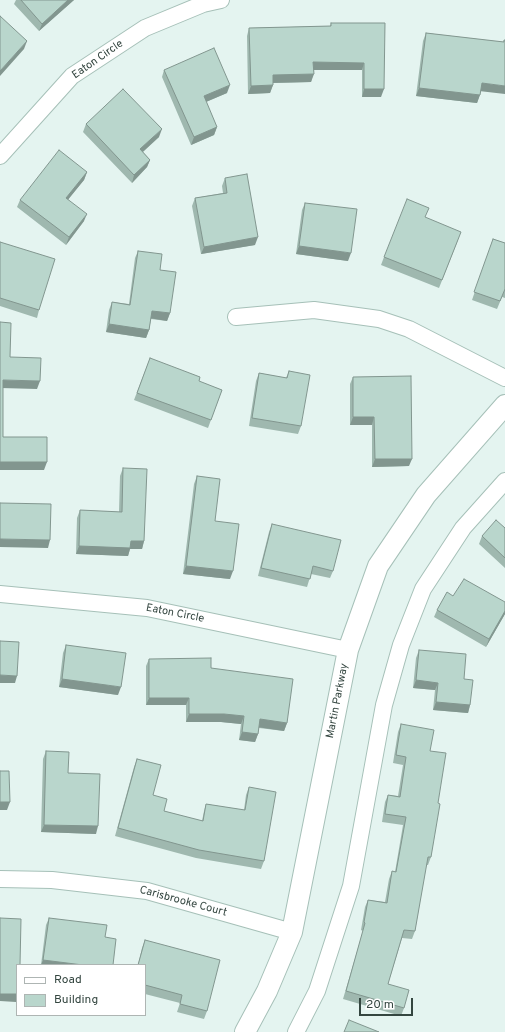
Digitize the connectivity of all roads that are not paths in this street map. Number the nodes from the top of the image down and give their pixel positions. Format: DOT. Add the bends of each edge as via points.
graph roads {
  1 [pos="221,0"];
  2 [pos="0,156"];
  3 [pos="236,317"];
  4 [pos="505,378"];
  5 [pos="505,405"];
  6 [pos="505,481"];
  7 [pos="0,594"];
  8 [pos="348,650"];
  9 [pos="0,879"];
  10 [pos="292,932"];
  11 [pos="244,1032"];
  12 [pos="296,1032"];
  1 -- 2 [label="street, Eaton Circle" via="203,4 145,28 72,76"];
  3 -- 4 [label="street" via="314,310 379,319 409,329"];
  5 -- 8 [label="street, Martin Parkway" via="426,495 378,566"];
  6 -- 12 [label="street" via="464,528 424,589 401,645 384,705 351,886 317,992"];
  7 -- 8 [label="street, Eaton Circle" via="147,608"];
  8 -- 10 [label="street, Martin Parkway"];
  9 -- 10 [label="street, Carisbrooke Court" via="52,880 147,891"];
  10 -- 11 [label="street, Martin Parkway" via="267,991"];
}
